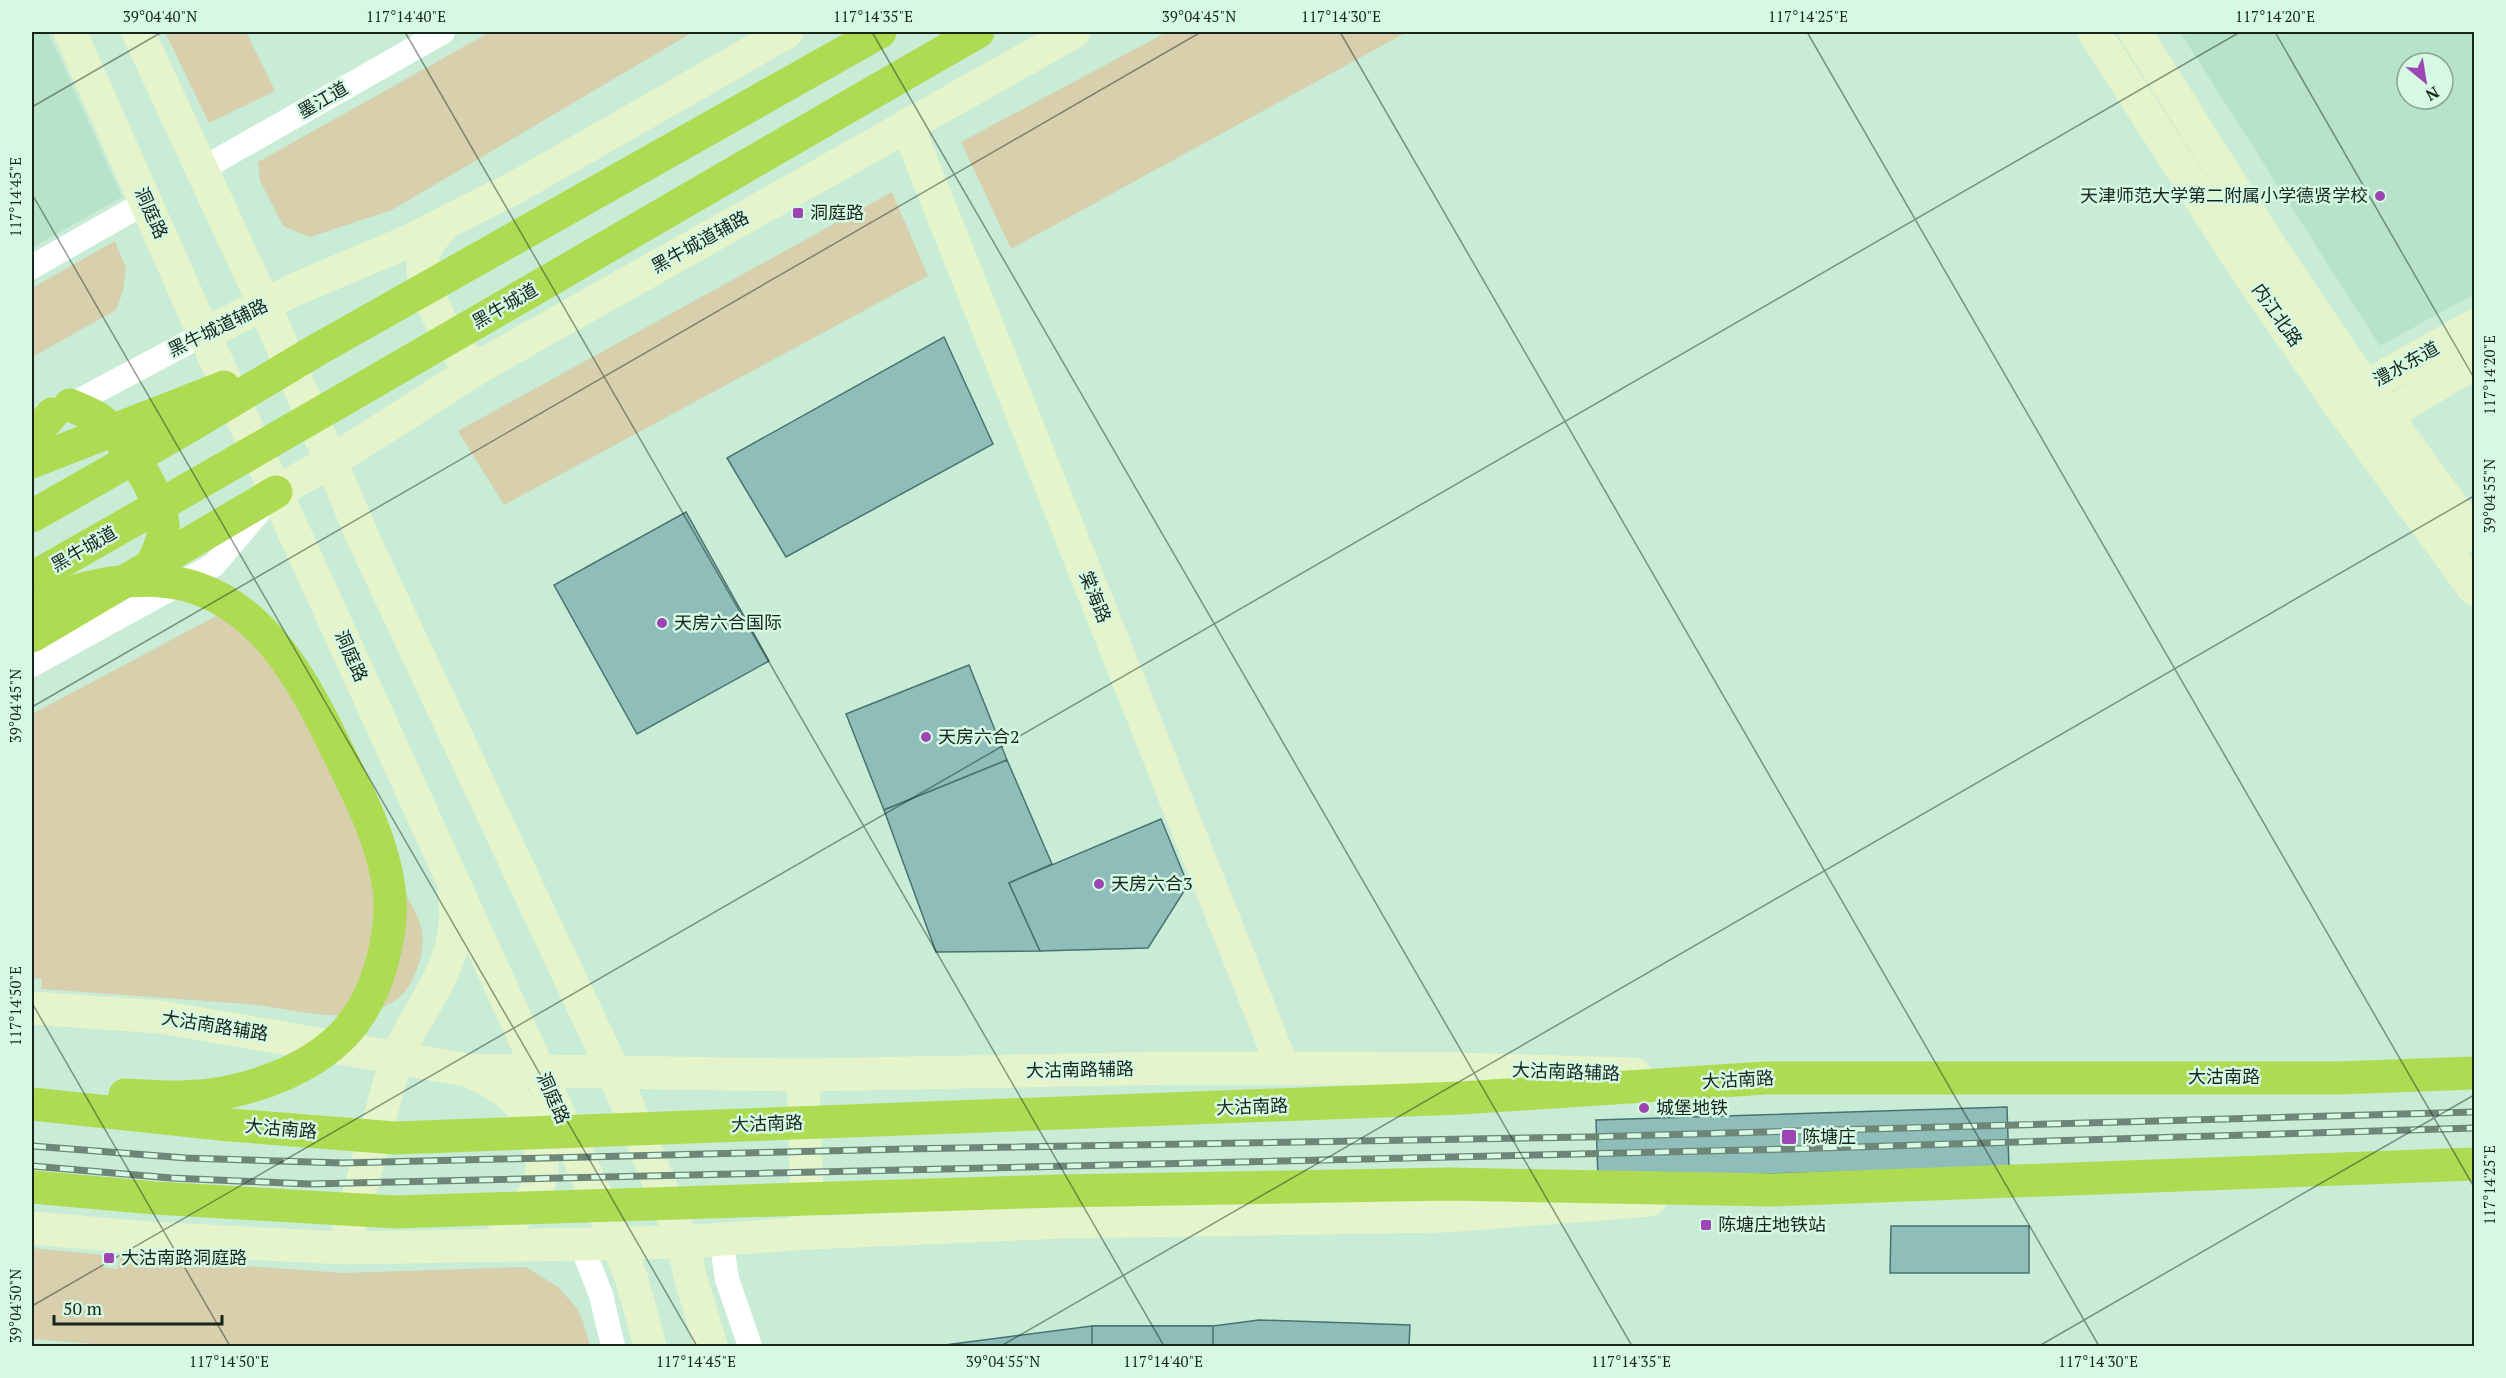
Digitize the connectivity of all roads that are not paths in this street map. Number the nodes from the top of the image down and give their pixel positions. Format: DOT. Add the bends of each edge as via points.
graph roads {
  1 [pos="70,32"];
  2 [pos="138,32"];
  3 [pos="443,32"];
  4 [pos="787,32"];
  5 [pos="880,32"];
  6 [pos="978,32"];
  7 [pos="1074,32"];
  8 [pos="2135,32"];
  9 [pos="2105,36"];
  10 [pos="907,125"];
  11 [pos="202,169"];
  12 [pos="146,202"];
  13 [pos="445,223"];
  14 [pos="32,267"];
  15 [pos="265,306"];
  16 [pos="2475,326"];
  17 [pos="204,334"];
  18 [pos="315,351"];
  19 [pos="2475,363"];
  20 [pos="484,364"];
  21 [pos="2352,396"];
  22 [pos="46,421"];
  23 [pos="2372,423"];
  24 [pos="332,460"];
  25 [pos="32,462"];
  26 [pos="276,492"];
  27 [pos="32,516"];
  28 [pos="2475,536"];
  29 [pos="152,566"];
  30 [pos="32,578"];
  31 [pos="2475,589"];
  32 [pos="37,623"];
  33 [pos="32,665"];
  34 [pos="452,881"];
  35 [pos="32,1008"];
  36 [pos="396,1059"];
  37 [pos="1283,1068"];
  38 [pos="467,1070"];
  39 [pos="542,1072"];
  40 [pos="614,1072"];
  41 [pos="2475,1073"];
  42 [pos="803,1075"];
  43 [pos="1765,1078"];
  44 [pos="32,1089"];
  45 [pos="32,1104"];
  46 [pos="2475,1164"];
  47 [pos="32,1187"];
  48 [pos="1774,1190"];
  49 [pos="32,1228"];
  50 [pos="808,1233"];
  51 [pos="721,1239"];
  52 [pos="617,1242"];
  53 [pos="683,1242"];
  54 [pos="581,1244"];
  55 [pos="469,1245"];
  56 [pos="344,1248"];
  57 [pos="613,1347"];
  58 [pos="650,1347"];
  59 [pos="711,1347"];
  60 [pos="750,1347"];
  1 -- 12 [label="street, 洞庭路"];
  2 -- 11 [label="street"];
  3 -- 11 [label="street, 墨江道"];
  4 -- 13 [label="street, 黑牛城道辅路" via="518,186"];
  5 -- 18 [label="highway"];
  6 -- 30 [label="highway, 黑牛城道"];
  7 -- 10 [label="street, 黑牛城道辅路"];
  8 -- 21 [label="street, 内江北路" via="2270,246"];
  9 -- 21 [label="street, 内江北路" via="2246,270"];
  10 -- 20 [label="street, 黑牛城道辅路"];
  10 -- 37 [label="street, 棠海路"];
  11 -- 15 [label="street"];
  12 -- 14 [label="street"];
  12 -- 17 [label="street, 洞庭路"];
  13 -- 15 [label="street, 黑牛城道辅路"];
  13 -- 20 [label="street" via="424,251 421,270 460,356"];
  15 -- 17 [label="street, 黑牛城道辅路"];
  15 -- 24 [label="street"];
  16 -- 21 [label="street, 澧水东道"];
  17 -- 22 [label="street, 黑牛城道辅路"];
  17 -- 26 [label="street, 洞庭路"];
  18 -- 25 [label="highway"];
  18 -- 27 [label="highway"];
  19 -- 23 [label="street, 澧水东道"];
  20 -- 24 [label="street, 黑牛城道辅路"];
  21 -- 23 [label="street, 内江北路"];
  22 -- 29 [label="highway" via="102,420 124,445 152,486 162,519 163,538"];
  23 -- 28 [label="street, 内江北路"];
  23 -- 31 [label="street, 内江北路"];
  24 -- 26 [label="street, 黑牛城道辅路"];
  24 -- 40 [label="street" via="364,540"];
  26 -- 29 [label="highway"];
  26 -- 33 [label="street" via="214,565"];
  26 -- 34 [label="street, 洞庭路"];
  29 -- 32 [label="highway"];
  32 -- 44 [label="highway" via="104,584 156,580 195,588 245,617 282,654 325,724 368,816 389,887 391,916 387,943 367,1002 343,1035 284,1075 208,1095 134,1096"];
  34 -- 36 [label="street" via="455,923 449,960"];
  34 -- 39 [label="street, 洞庭路"];
  35 -- 36 [label="street, 大沽南路辅路" via="161,1017"];
  36 -- 38 [label="street, 大沽南路辅路"];
  36 -- 56 [label="street"];
  37 -- 42 [label="street, 大沽南路辅路"];
  37 -- 43 [label="street, 大沽南路辅路"];
  38 -- 39 [label="street, 大沽南路辅路"];
  38 -- 55 [label="street" via="496,1084 523,1110 540,1150 541,1177 533,1195 513,1219 494,1234"];
  39 -- 40 [label="street, 大沽南路辅路"];
  39 -- 52 [label="street, 洞庭路"];
  40 -- 42 [label="street, 大沽南路辅路"];
  40 -- 53 [label="street"];
  41 -- 43 [label="highway, 大沽南路" via="2338,1078"];
  42 -- 50 [label="street"];
  43 -- 45 [label="highway, 大沽南路" via="1461,1098 395,1138"];
  46 -- 48 [label="highway"];
  47 -- 48 [label="highway" via="395,1212 1046,1191 1449,1184"];
  48 -- 50 [label="street" via="1446,1216 1061,1222"];
  49 -- 56 [label="street"];
  50 -- 51 [label="street"];
  51 -- 53 [label="street"];
  51 -- 60 [label="street" via="728,1279"];
  52 -- 53 [label="street"];
  52 -- 54 [label="street"];
  52 -- 58 [label="street, 洞庭路"];
  53 -- 59 [label="street"];
  54 -- 55 [label="street"];
  54 -- 57 [label="street" via="601,1295"];
  55 -- 56 [label="street"];
}
